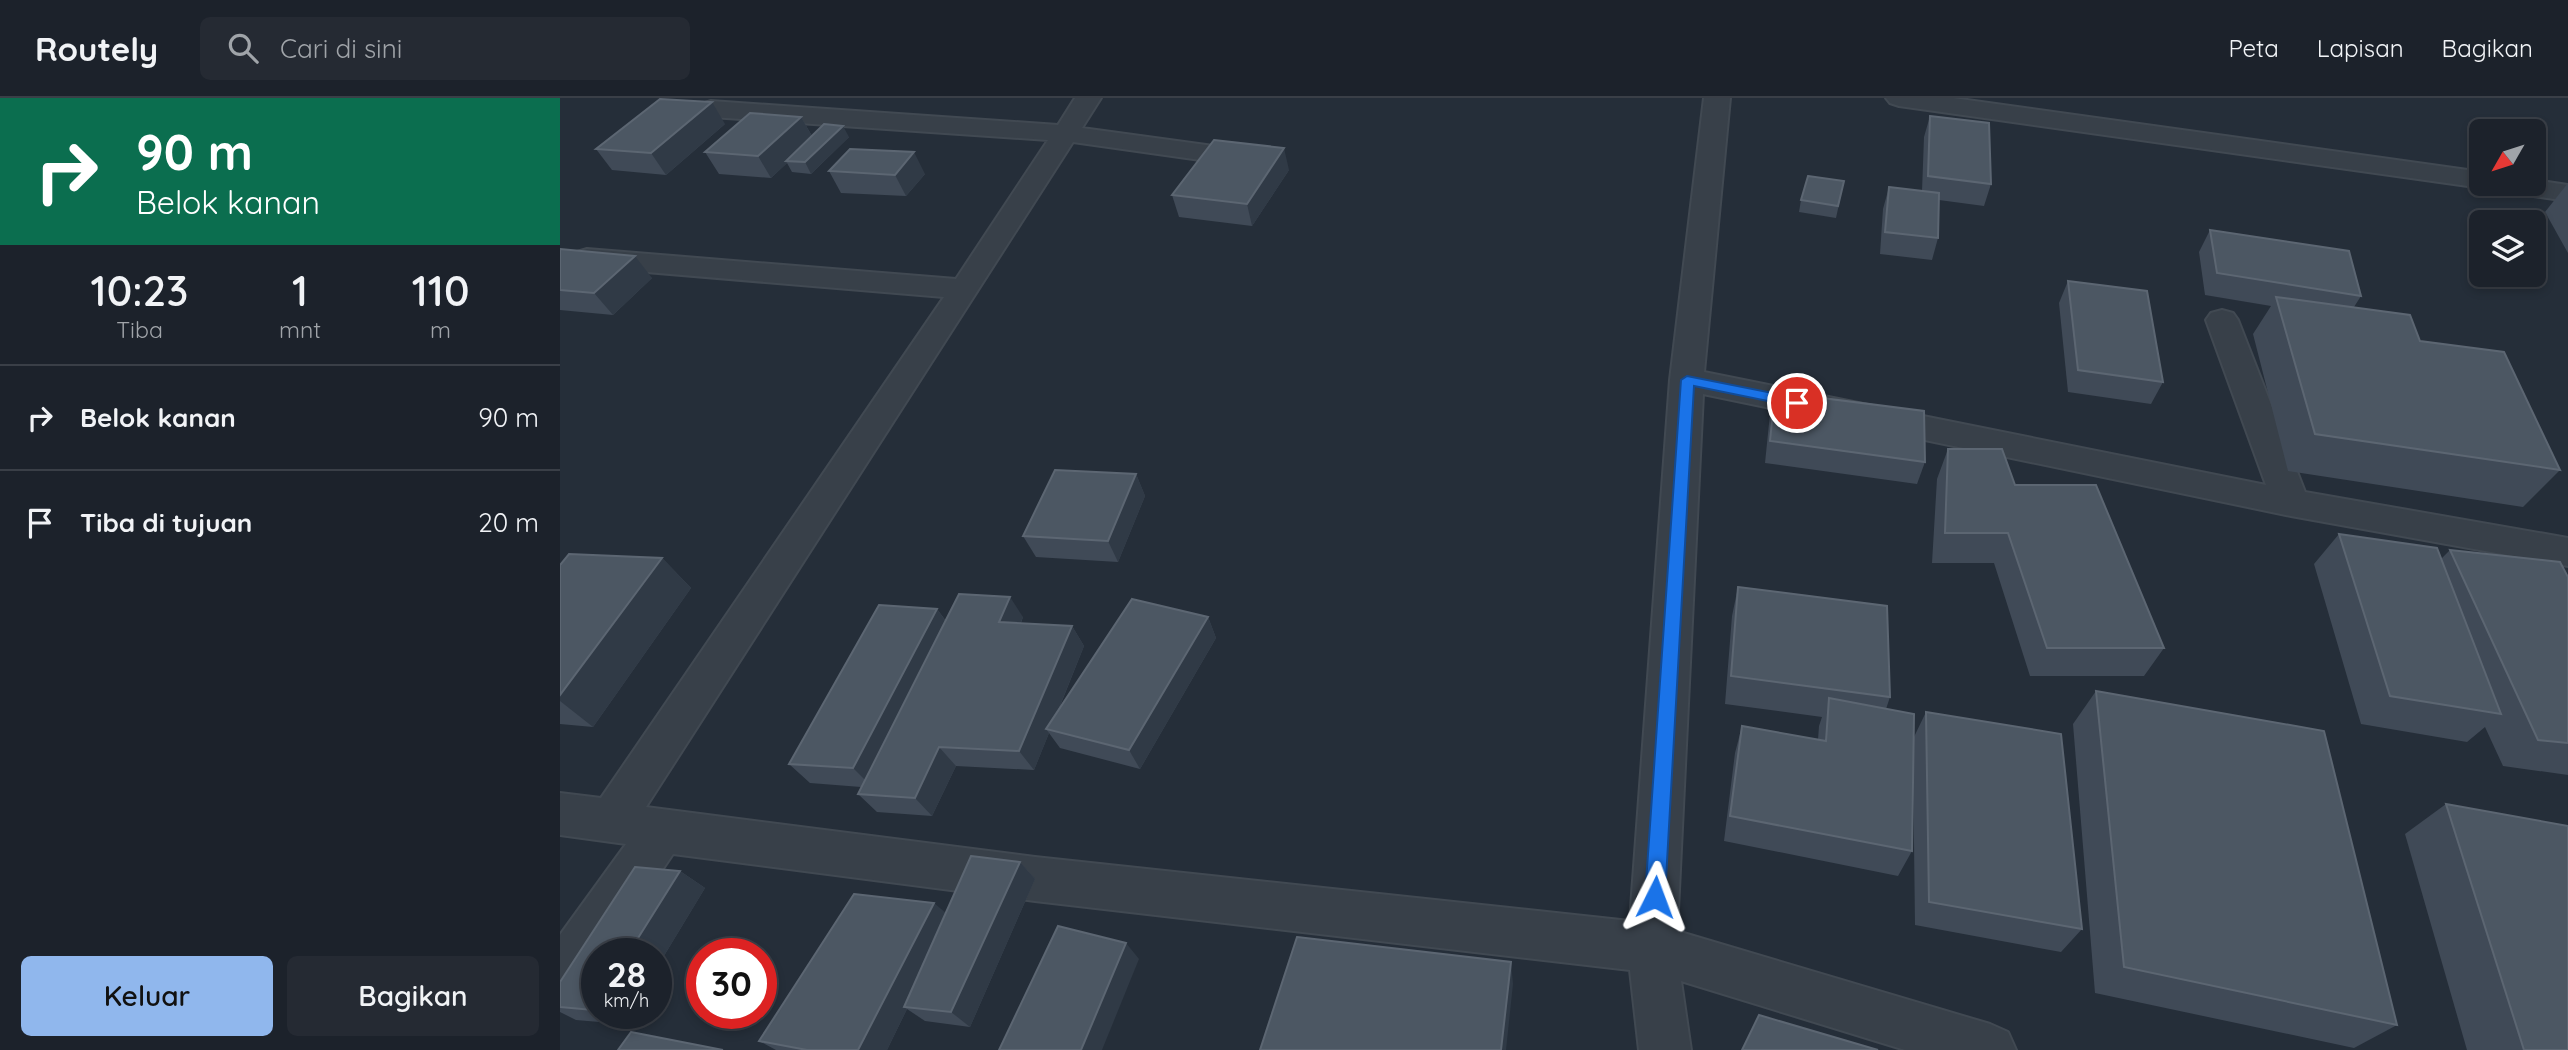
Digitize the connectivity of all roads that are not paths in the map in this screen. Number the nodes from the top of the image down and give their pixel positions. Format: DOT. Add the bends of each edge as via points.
graph roads {
  1 [pos="1088,98"];
  2 [pos="1717,98"];
  3 [pos="1899,98"];
  4 [pos="711,110"];
  5 [pos="1065,133"];
  6 [pos="1250,159"];
  7 [pos="2469,178"];
  8 [pos="2546,190"];
  9 [pos="2568,193"];
  10 [pos="563,256"];
  11 [pos="965,289"];
  12 [pos="2222,320"];
  13 [pos="1687,380"];
  14 [pos="2291,503"];
  15 [pos="2568,552"];
  16 [pos="560,814"];
  17 [pos="612,820"];
  18 [pos="662,831"];
  19 [pos="1652,948"];
  20 [pos="560,978"];
  21 [pos="1665,1050"];
  22 [pos="1990,1050"];
  1 -- 5 [label="street"];
  2 -- 13 [label="street"];
  3 -- 7 [label="street"];
  4 -- 5 [label="street"];
  5 -- 6 [label="street"];
  5 -- 11 [label="street"];
  8 -- 9 [label="street"];
  10 -- 11 [label="street"];
  11 -- 17 [label="street"];
  12 -- 14 [label="street"];
  13 -- 14 [label="street"];
  13 -- 19 [label="street"];
  14 -- 15 [label="street"];
  16 -- 17 [label="street"];
  17 -- 18 [label="street"];
  18 -- 19 [label="street" via="1011,876"];
  18 -- 20 [label="street"];
  19 -- 21 [label="street"];
  19 -- 22 [label="street"];
}
